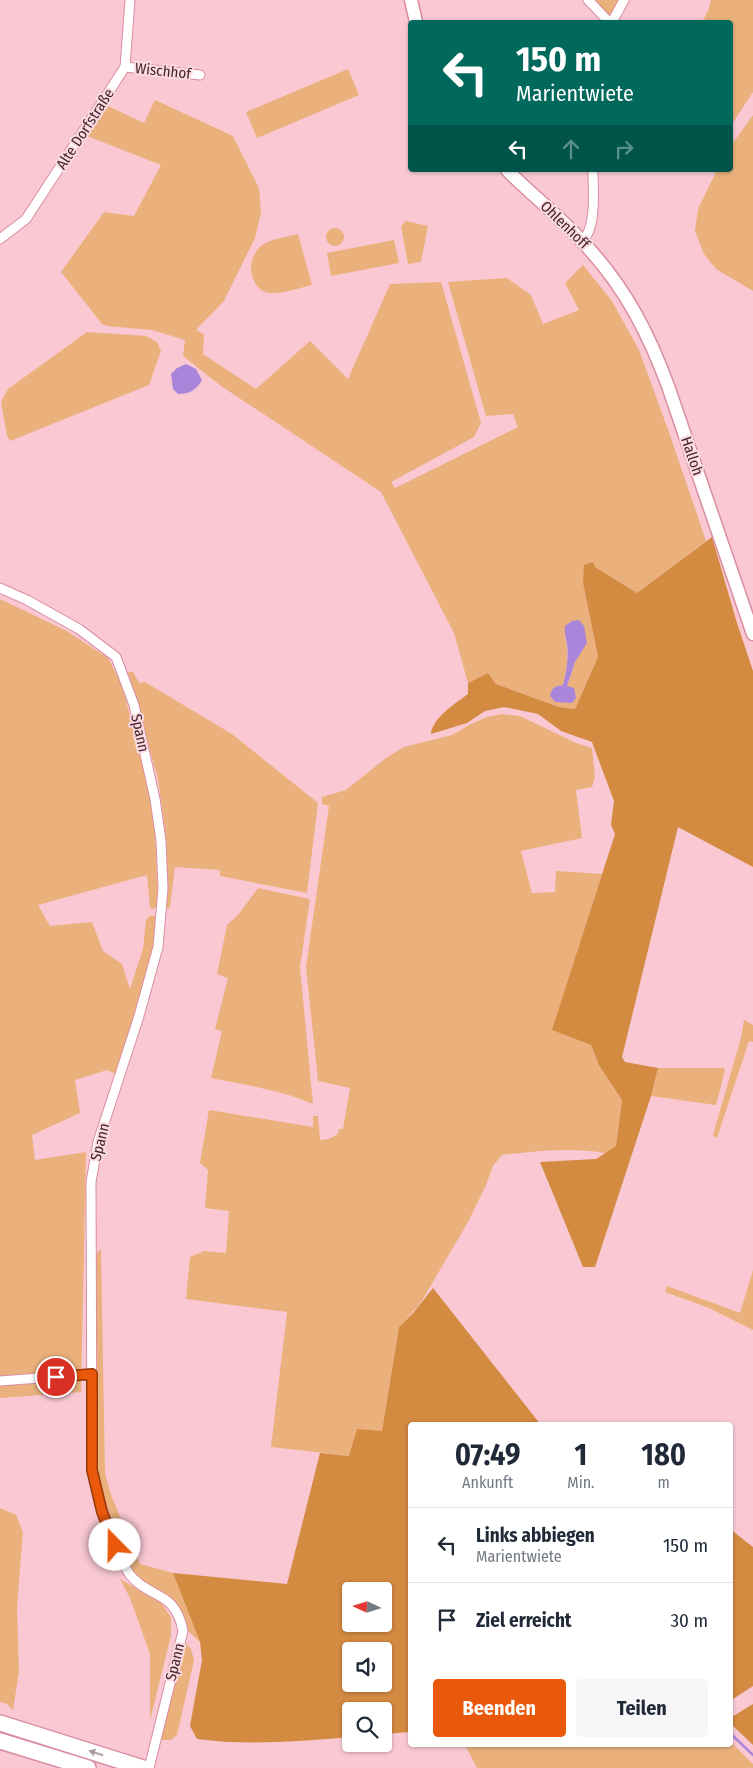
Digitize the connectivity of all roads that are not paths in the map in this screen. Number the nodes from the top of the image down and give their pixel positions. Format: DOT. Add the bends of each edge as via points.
graph roads {
  1 [pos="130,0"];
  2 [pos="410,0"];
  3 [pos="588,0"];
  4 [pos="624,0"];
  5 [pos="415,20"];
  6 [pos="608,20"];
  7 [pos="611,20"];
  8 [pos="125,66"];
  9 [pos="200,75"];
  10 [pos="509,172"];
  11 [pos="593,172"];
  12 [pos="0,239"];
  13 [pos="582,241"];
  14 [pos="618,284"];
  15 [pos="0,588"];
  16 [pos="753,634"];
  17 [pos="92,1374"];
  18 [pos="0,1381"];
  19 [pos="0,1723"];
  20 [pos="0,1741"];
  21 [pos="88,1768"];
  22 [pos="143,1768"];
  23 [pos="149,1768"];
  1 -- 8 [label="street, Alte Dorfstraße"];
  2 -- 5 [label="main road"];
  3 -- 6 [label="street"];
  4 -- 7 [label="street"];
  8 -- 9 [label="street, Wischhof"];
  8 -- 12 [label="street, Alte Dorfstraße" via="26,219"];
  10 -- 13 [label="main road, Ohlenhoff"];
  11 -- 13 [label="street" via="591,228"];
  13 -- 14 [label="main road, Ohlenhoff"];
  14 -- 16 [label="main road, Halloh" via="657,356"];
  15 -- 17 [label="street, Spann" via="79,629 116,657 134,705 161,841 163,888 158,947 98,1142 90,1182"];
  17 -- 18 [label="street"];
  17 -- 23 [label="street, Spann" via="92,1470 102,1512 129,1574 175,1608 183,1631"];
  22 -- 19 [label="highway, one-way"];
  20 -- 21 [label="highway"];
}
